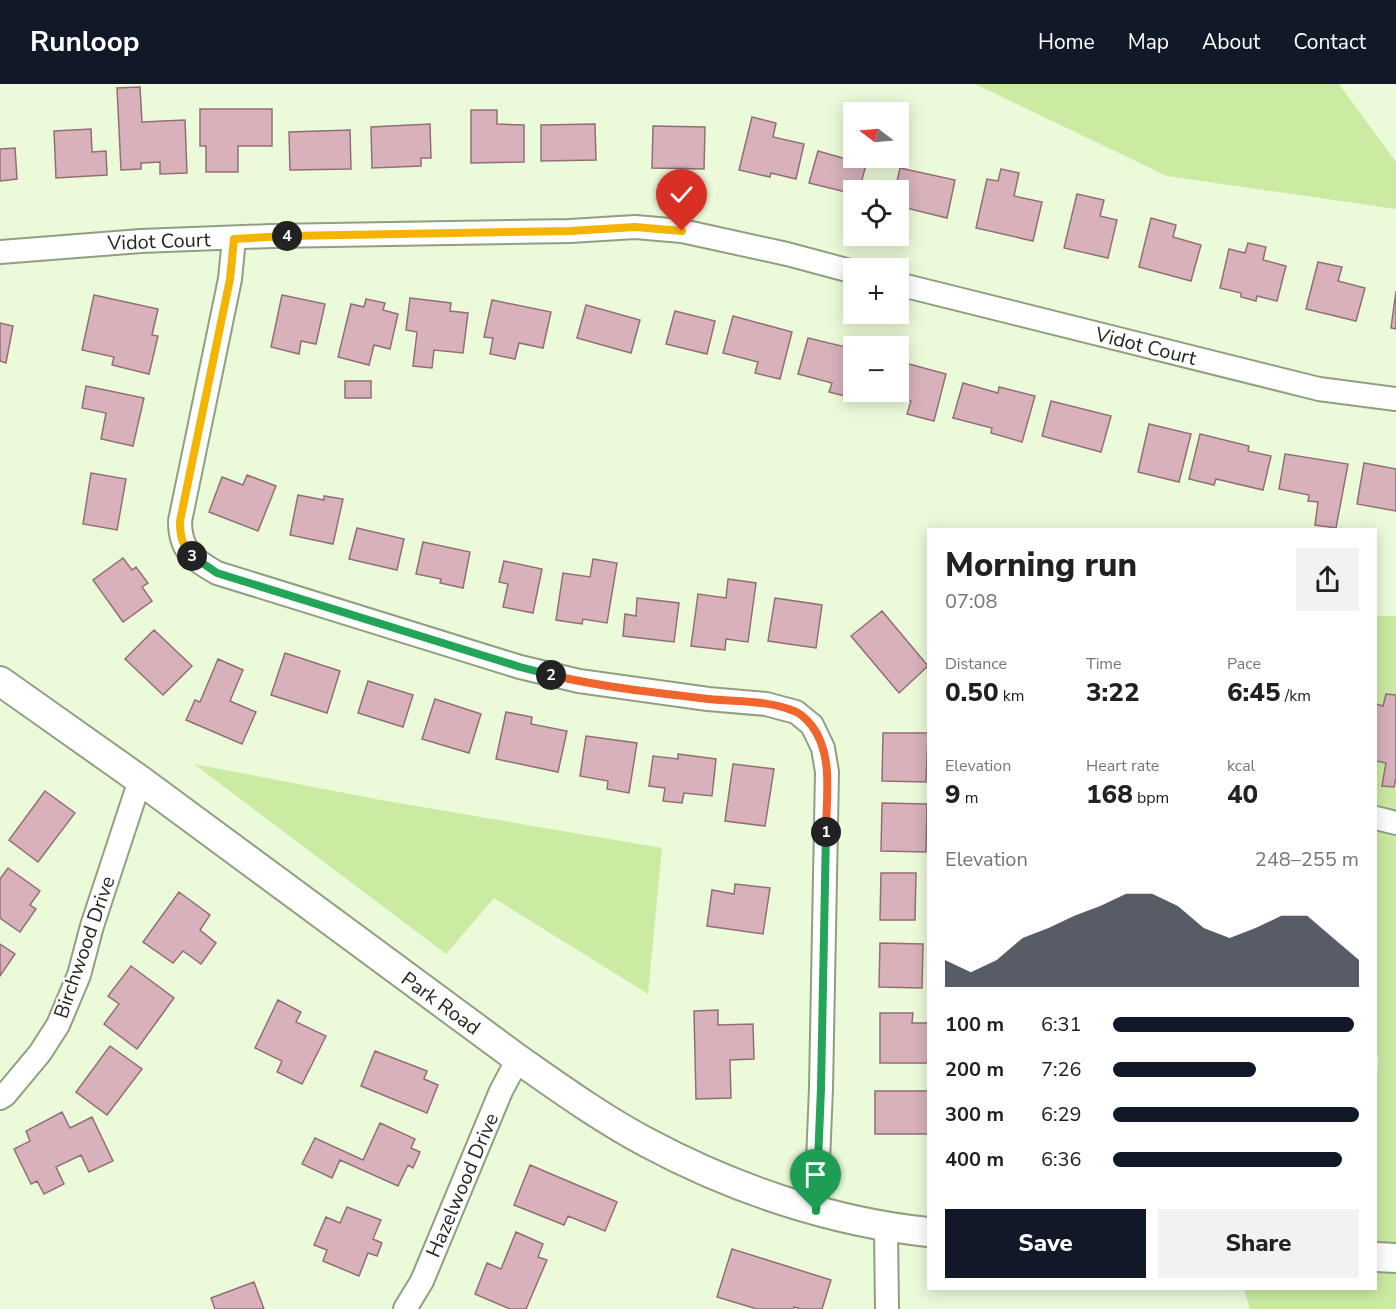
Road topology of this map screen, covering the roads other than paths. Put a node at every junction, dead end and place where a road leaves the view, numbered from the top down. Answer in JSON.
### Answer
{"nodes":[{"id":1,"x":234,"y":239,"type":"junction"},
{"id":2,"x":0,"y":252,"type":"edge"},
{"id":3,"x":843,"y":269,"type":"edge"},
{"id":4,"x":909,"y":287,"type":"edge"},
{"id":5,"x":1396,"y":399,"type":"edge"},
{"id":6,"x":0,"y":681,"type":"edge"},
{"id":7,"x":140,"y":780,"type":"junction"},
{"id":8,"x":1377,"y":818,"type":"edge"},
{"id":9,"x":1396,"y":823,"type":"edge"},
{"id":10,"x":518,"y":1059,"type":"junction"},
{"id":11,"x":0,"y":1098,"type":"edge"},
{"id":12,"x":816,"y":1211,"type":"junction"},
{"id":13,"x":886,"y":1228,"type":"junction"},
{"id":14,"x":927,"y":1232,"type":"edge"},
{"id":15,"x":1377,"y":1257,"type":"edge"},
{"id":16,"x":1396,"y":1258,"type":"edge"},
{"id":17,"x":405,"y":1309,"type":"edge"},
{"id":18,"x":887,"y":1309,"type":"edge"}],
"edges":[{"from":1,"to":2,"type":"street","name":"Vidot Court"},
{"from":1,"to":3,"type":"street","name":"Vidot Court"},
{"from":1,"to":12,"type":"street"},
{"from":4,"to":5,"type":"street","name":"Vidot Court"},
{"from":6,"to":7,"type":"street","name":"Park Road"},
{"from":7,"to":10,"type":"street","name":"Park Road"},
{"from":7,"to":11,"type":"street","name":"Birchwood Drive"},
{"from":8,"to":9,"type":"street"},
{"from":10,"to":12,"type":"street","name":"Park Road"},
{"from":10,"to":17,"type":"street","name":"Hazelwood Drive"},
{"from":12,"to":13,"type":"street","name":"Park Road"},
{"from":13,"to":14,"type":"street","name":"Park Road"},
{"from":13,"to":18,"type":"street"},
{"from":15,"to":16,"type":"street"}]}
